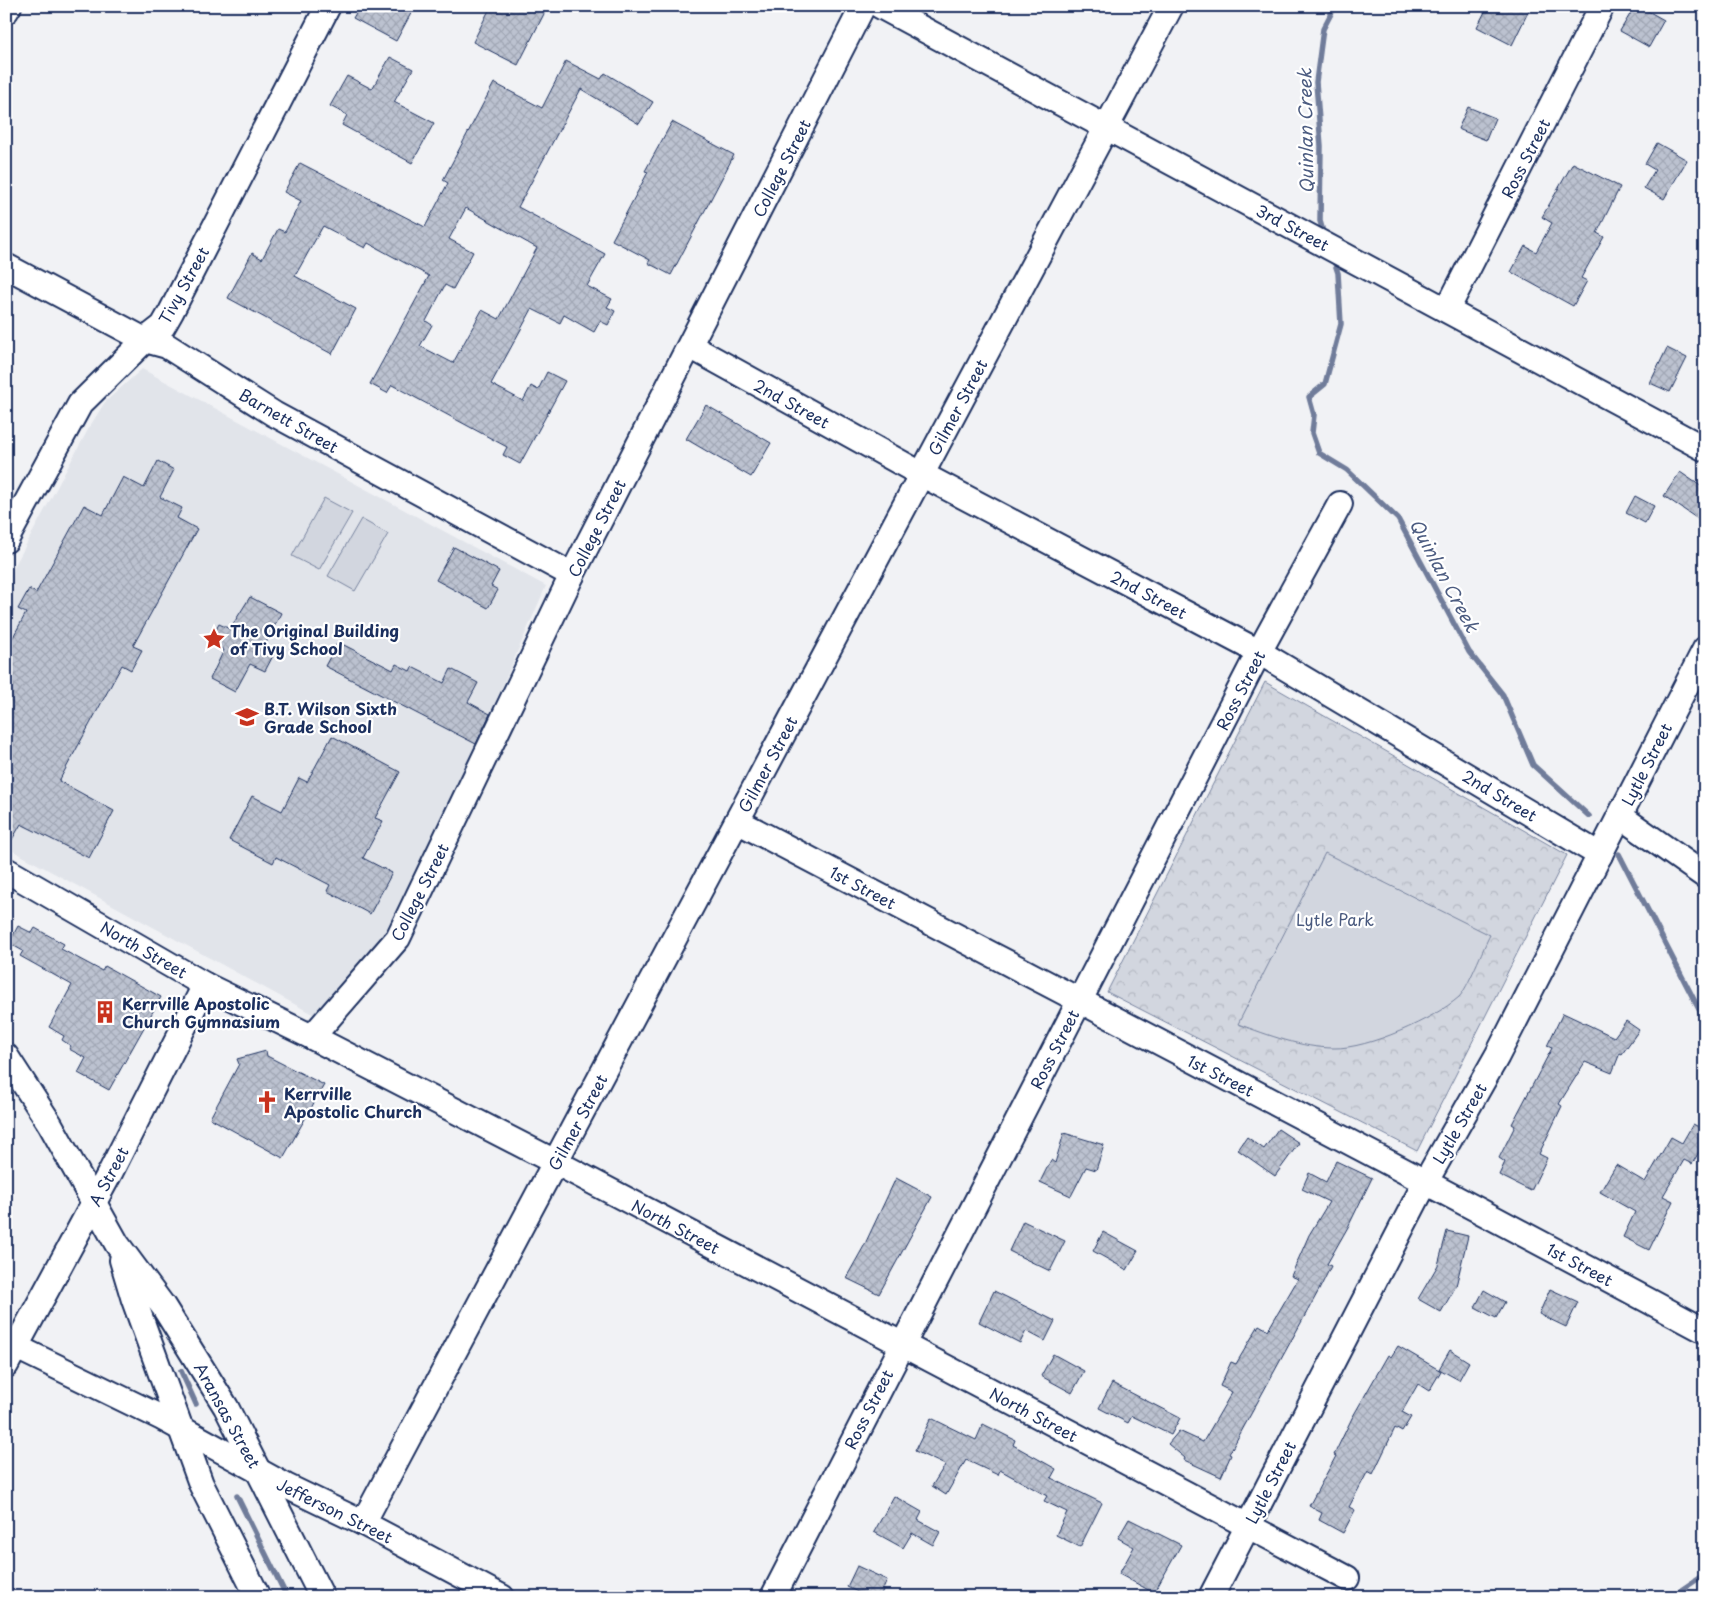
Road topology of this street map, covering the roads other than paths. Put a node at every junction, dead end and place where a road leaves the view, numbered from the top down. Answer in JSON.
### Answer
{"nodes":[{"id":1,"x":8,"y":6,"type":"edge"},
{"id":2,"x":328,"y":6,"type":"edge"},
{"id":3,"x":863,"y":6,"type":"edge"},
{"id":4,"x":880,"y":6,"type":"edge"},
{"id":5,"x":1171,"y":6,"type":"edge"},
{"id":6,"x":1602,"y":6,"type":"edge"},
{"id":7,"x":6,"y":10,"type":"edge"},
{"id":8,"x":1106,"y":127,"type":"junction"},
{"id":9,"x":6,"y":266,"type":"edge"},
{"id":10,"x":1447,"y":310,"type":"junction"},
{"id":11,"x":145,"y":340,"type":"junction"},
{"id":12,"x":690,"y":346,"type":"junction"},
{"id":13,"x":1705,"y":450,"type":"edge"},
{"id":14,"x":921,"y":474,"type":"junction"},
{"id":15,"x":1340,"y":504,"type":"dead end"},
{"id":16,"x":6,"y":540,"type":"edge"},
{"id":17,"x":572,"y":575,"type":"junction"},
{"id":18,"x":1705,"y":649,"type":"edge"},
{"id":19,"x":1260,"y":652,"type":"junction"},
{"id":20,"x":1620,"y":816,"type":"junction"},
{"id":21,"x":737,"y":820,"type":"junction"},
{"id":22,"x":1600,"y":855,"type":"junction"},
{"id":23,"x":6,"y":870,"type":"edge"},
{"id":24,"x":1705,"y":876,"type":"edge"},
{"id":25,"x":205,"y":985,"type":"junction"},
{"id":26,"x":1079,"y":1002,"type":"junction"},
{"id":27,"x":312,"y":1037,"type":"junction"},
{"id":28,"x":6,"y":1056,"type":"edge"},
{"id":29,"x":556,"y":1162,"type":"junction"},
{"id":30,"x":1426,"y":1180,"type":"junction"},
{"id":31,"x":94,"y":1201,"type":"junction"},
{"id":32,"x":117,"y":1244,"type":"junction"},
{"id":33,"x":1705,"y":1331,"type":"edge"},
{"id":34,"x":901,"y":1344,"type":"junction"},
{"id":35,"x":9,"y":1352,"type":"edge"},
{"id":36,"x":181,"y":1428,"type":"junction"},
{"id":37,"x":258,"y":1471,"type":"junction"},
{"id":38,"x":363,"y":1523,"type":"junction"},
{"id":39,"x":1247,"y":1526,"type":"junction"},
{"id":40,"x":1347,"y":1578,"type":"dead end"},
{"id":41,"x":258,"y":1597,"type":"edge"},
{"id":42,"x":322,"y":1597,"type":"edge"},
{"id":43,"x":502,"y":1597,"type":"edge"},
{"id":44,"x":773,"y":1597,"type":"edge"},
{"id":45,"x":1211,"y":1597,"type":"edge"}],
"edges":[{"from":1,"to":7,"type":"street"},
{"from":2,"to":11,"type":"street","name":"Tivy Street"},
{"from":3,"to":12,"type":"street","name":"College Street"},
{"from":4,"to":8,"type":"street","name":"3rd Street"},
{"from":5,"to":8,"type":"street","name":"Gilmer Street"},
{"from":6,"to":10,"type":"street","name":"Ross Street"},
{"from":8,"to":10,"type":"street","name":"3rd Street"},
{"from":8,"to":14,"type":"street","name":"Gilmer Street"},
{"from":9,"to":11,"type":"street","name":"Barnett Street"},
{"from":10,"to":13,"type":"street","name":"3rd Street"},
{"from":11,"to":16,"type":"street","name":"Tivy Street"},
{"from":11,"to":17,"type":"street","name":"Barnett Street"},
{"from":12,"to":14,"type":"street","name":"2nd Street"},
{"from":12,"to":17,"type":"street","name":"College Street"},
{"from":14,"to":19,"type":"street","name":"2nd Street"},
{"from":14,"to":21,"type":"street","name":"Gilmer Street"},
{"from":15,"to":19,"type":"street","name":"Ross Street"},
{"from":17,"to":27,"type":"street","name":"College Street"},
{"from":18,"to":20,"type":"street","name":"Lytle Street"},
{"from":19,"to":22,"type":"street","name":"2nd Street"},
{"from":19,"to":26,"type":"street","name":"Ross Street"},
{"from":20,"to":22,"type":"street","name":"Lytle Street"},
{"from":20,"to":24,"type":"street"},
{"from":21,"to":26,"type":"street","name":"1st Street"},
{"from":21,"to":29,"type":"street","name":"Gilmer Street"},
{"from":22,"to":30,"type":"street","name":"Lytle Street"},
{"from":23,"to":25,"type":"street","name":"North Street"},
{"from":25,"to":27,"type":"street","name":"North Street"},
{"from":25,"to":31,"type":"street","name":"A Street"},
{"from":26,"to":30,"type":"street","name":"1st Street"},
{"from":26,"to":34,"type":"street","name":"Ross Street"},
{"from":27,"to":29,"type":"street","name":"North Street"},
{"from":28,"to":31,"type":"street","name":"Aransas Street"},
{"from":29,"to":34,"type":"street","name":"North Street"},
{"from":29,"to":38,"type":"street","name":"Gilmer Street"},
{"from":30,"to":33,"type":"street","name":"1st Street"},
{"from":30,"to":39,"type":"street","name":"Lytle Street"},
{"from":31,"to":32,"type":"street","name":"Aransas Street"},
{"from":31,"to":35,"type":"street","name":"A Street"},
{"from":32,"to":36,"type":"street","name":"Aransas Street"},
{"from":32,"to":37,"type":"street","name":"Aransas Street"},
{"from":34,"to":39,"type":"street","name":"North Street"},
{"from":34,"to":44,"type":"street","name":"Ross Street"},
{"from":35,"to":36,"type":"street","name":"Jefferson Street"},
{"from":36,"to":37,"type":"street","name":"Jefferson Street"},
{"from":36,"to":41,"type":"street","name":"Aransas Street"},
{"from":37,"to":38,"type":"street","name":"Jefferson Street"},
{"from":37,"to":42,"type":"street","name":"Aransas Street"},
{"from":38,"to":43,"type":"street","name":"Jefferson Street"},
{"from":39,"to":40,"type":"street","name":"North Street"},
{"from":39,"to":45,"type":"street","name":"Lytle Street"}]}
